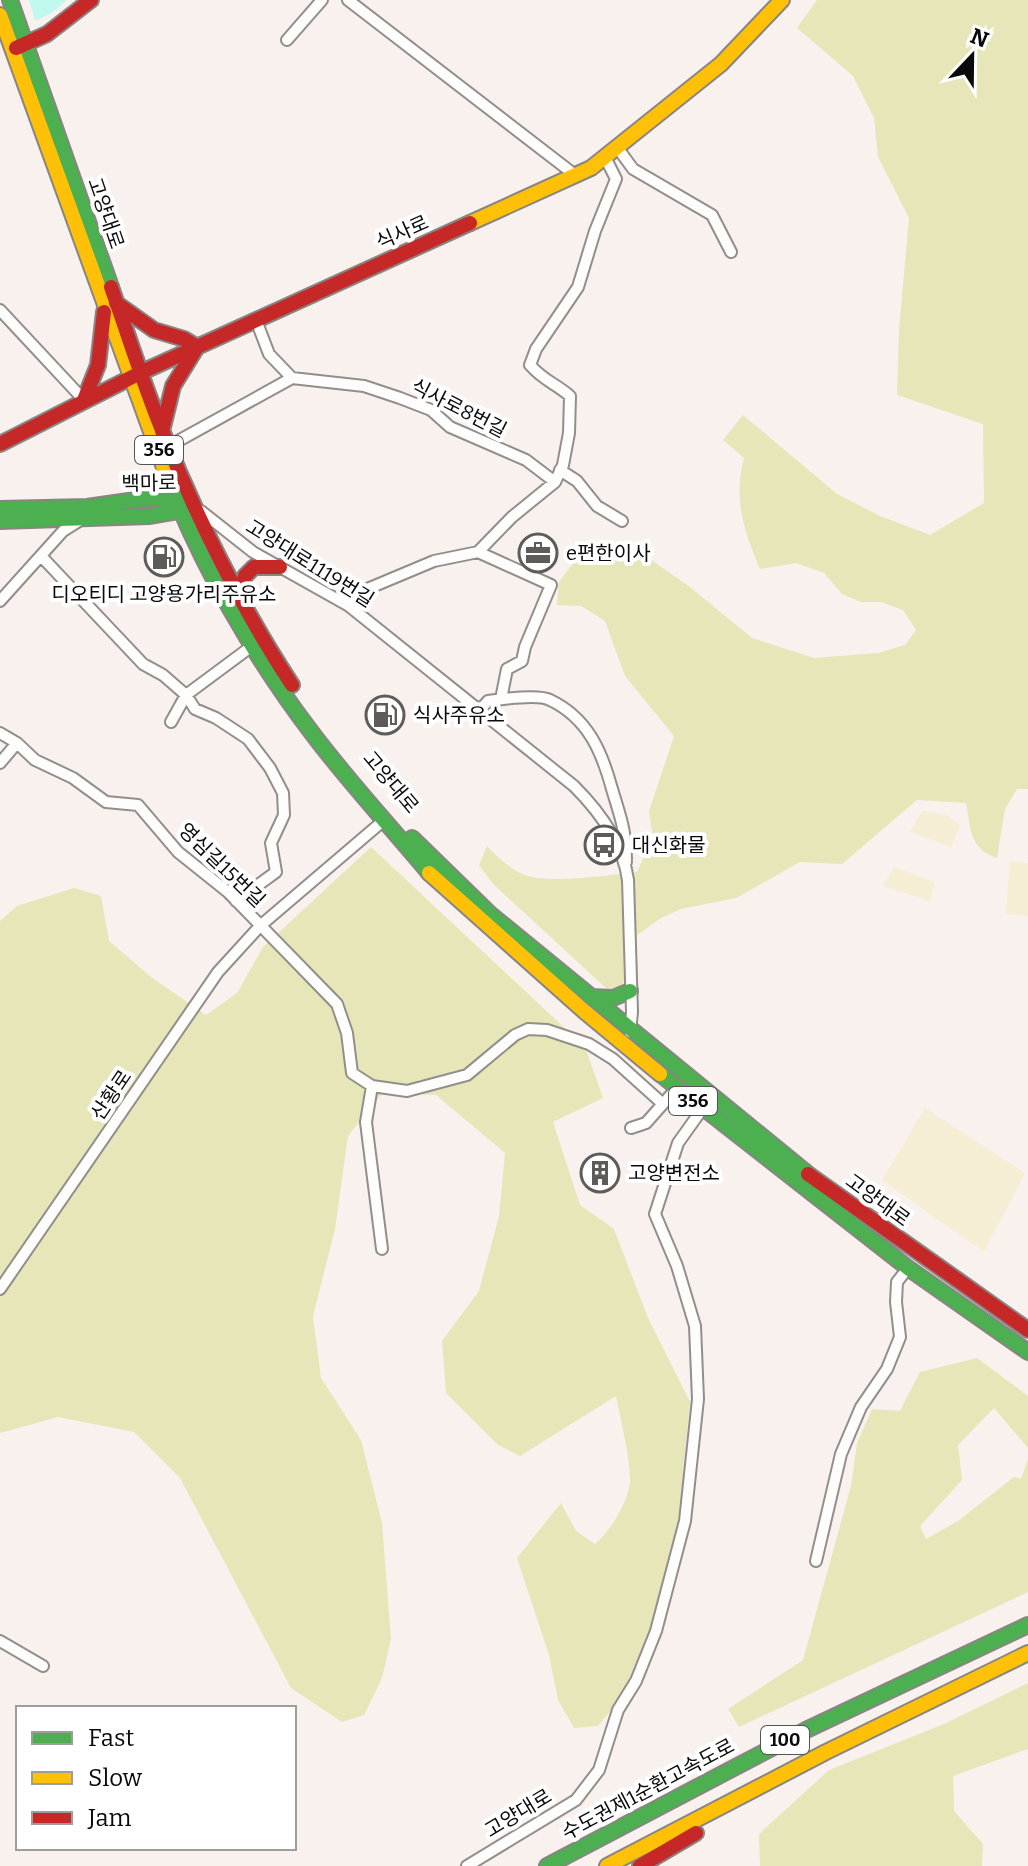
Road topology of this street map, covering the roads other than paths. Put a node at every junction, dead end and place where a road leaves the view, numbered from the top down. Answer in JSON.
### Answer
{"nodes":[{"id":1,"x":10,"y":0,"type":"edge"},
{"id":2,"x":91,"y":0,"type":"edge"},
{"id":3,"x":322,"y":0,"type":"edge"},
{"id":4,"x":348,"y":0,"type":"edge"},
{"id":5,"x":782,"y":0,"type":"edge"},
{"id":6,"x":0,"y":15,"type":"edge"},
{"id":7,"x":287,"y":40,"type":"dead end"},
{"id":8,"x":14,"y":44,"type":"edge"},
{"id":9,"x":617,"y":147,"type":"junction"},
{"id":10,"x":605,"y":157,"type":"junction"},
{"id":11,"x":575,"y":175,"type":"junction"},
{"id":12,"x":731,"y":252,"type":"dead end"},
{"id":13,"x":111,"y":305,"type":"junction"},
{"id":14,"x":0,"y":310,"type":"edge"},
{"id":15,"x":256,"y":320,"type":"junction"},
{"id":16,"x":197,"y":347,"type":"junction"},
{"id":17,"x":136,"y":375,"type":"junction"},
{"id":18,"x":292,"y":378,"type":"junction"},
{"id":19,"x":84,"y":400,"type":"junction"},
{"id":20,"x":162,"y":431,"type":"junction"},
{"id":21,"x":0,"y":444,"type":"edge"},
{"id":22,"x":169,"y":446,"type":"junction"},
{"id":23,"x":560,"y":470,"type":"junction"},
{"id":24,"x":555,"y":482,"type":"junction"},
{"id":25,"x":179,"y":506,"type":"junction"},
{"id":26,"x":196,"y":507,"type":"junction"},
{"id":27,"x":0,"y":509,"type":"edge"},
{"id":28,"x":84,"y":518,"type":"junction"},
{"id":29,"x":0,"y":521,"type":"edge"},
{"id":30,"x":622,"y":521,"type":"dead end"},
{"id":31,"x":478,"y":552,"type":"junction"},
{"id":32,"x":41,"y":556,"type":"junction"},
{"id":33,"x":280,"y":567,"type":"junction"},
{"id":34,"x":240,"y":594,"type":"junction"},
{"id":35,"x":0,"y":601,"type":"edge"},
{"id":36,"x":349,"y":606,"type":"junction"},
{"id":37,"x":252,"y":646,"type":"junction"},
{"id":38,"x":186,"y":695,"type":"junction"},
{"id":39,"x":501,"y":699,"type":"junction"},
{"id":40,"x":479,"y":711,"type":"junction"},
{"id":41,"x":171,"y":722,"type":"dead end"},
{"id":42,"x":0,"y":733,"type":"edge"},
{"id":43,"x":17,"y":743,"type":"junction"},
{"id":44,"x":0,"y":763,"type":"edge"},
{"id":45,"x":383,"y":821,"type":"junction"},
{"id":46,"x":626,"y":864,"type":"junction"},
{"id":47,"x":236,"y":901,"type":"junction"},
{"id":48,"x":260,"y":926,"type":"junction"},
{"id":49,"x":630,"y":991,"type":"junction"},
{"id":50,"x":590,"y":997,"type":"junction"},
{"id":51,"x":631,"y":1028,"type":"junction"},
{"id":52,"x":626,"y":1046,"type":"junction"},
{"id":53,"x":372,"y":1086,"type":"junction"},
{"id":54,"x":677,"y":1088,"type":"junction"},
{"id":55,"x":663,"y":1104,"type":"junction"},
{"id":56,"x":703,"y":1108,"type":"junction"},
{"id":57,"x":631,"y":1128,"type":"dead end"},
{"id":58,"x":382,"y":1249,"type":"dead end"},
{"id":59,"x":908,"y":1268,"type":"junction"},
{"id":60,"x":0,"y":1289,"type":"edge"},
{"id":61,"x":1028,"y":1330,"type":"edge"},
{"id":62,"x":1028,"y":1352,"type":"edge"},
{"id":63,"x":816,"y":1561,"type":"dead end"},
{"id":64,"x":1028,"y":1625,"type":"edge"},
{"id":65,"x":0,"y":1641,"type":"edge"},
{"id":66,"x":1028,"y":1653,"type":"edge"},
{"id":67,"x":43,"y":1666,"type":"dead end"},
{"id":68,"x":826,"y":1752,"type":"junction"},
{"id":69,"x":475,"y":1864,"type":"edge"},
{"id":70,"x":547,"y":1866,"type":"edge"},
{"id":71,"x":607,"y":1866,"type":"edge"},
{"id":72,"x":640,"y":1866,"type":"edge"}],
"edges":[{"from":1,"to":8,"type":"main road","number":"356"},
{"from":2,"to":8,"type":"main road"},
{"from":3,"to":7,"type":"street"},
{"from":4,"to":11,"type":"street"},
{"from":5,"to":9,"type":"main road","name":"식사로"},
{"from":6,"to":8,"type":"main road","number":"356"},
{"from":8,"to":13,"type":"main road","name":"고양대로","number":"356"},
{"from":9,"to":10,"type":"main road","name":"식사로"},
{"from":9,"to":12,"type":"street"},
{"from":10,"to":11,"type":"main road","name":"식사로"},
{"from":10,"to":23,"type":"street"},
{"from":11,"to":15,"type":"main road","name":"식사로"},
{"from":13,"to":16,"type":"main road"},
{"from":13,"to":17,"type":"main road","name":"고양대로","number":"356"},
{"from":13,"to":19,"type":"main road"},
{"from":14,"to":19,"type":"street"},
{"from":15,"to":16,"type":"main road","name":"식사로"},
{"from":15,"to":18,"type":"street"},
{"from":16,"to":17,"type":"main road","name":"식사로"},
{"from":16,"to":20,"type":"main road"},
{"from":17,"to":19,"type":"main road","name":"식사로"},
{"from":17,"to":20,"type":"main road","name":"고양대로","number":"356"},
{"from":17,"to":25,"type":"main road","name":"고양대로","number":"356"},
{"from":18,"to":22,"type":"street"},
{"from":18,"to":24,"type":"street","name":"식사로8번길"},
{"from":19,"to":21,"type":"main road","name":"식사로"},
{"from":20,"to":22,"type":"main road","name":"고양대로","number":"356"},
{"from":22,"to":26,"type":"main road","name":"고양대로","number":"356"},
{"from":23,"to":24,"type":"street"},
{"from":23,"to":30,"type":"street"},
{"from":24,"to":31,"type":"street"},
{"from":25,"to":26,"type":"main road","name":"백마로"},
{"from":25,"to":27,"type":"main road","name":"백마로"},
{"from":25,"to":28,"type":"main road","name":"백마로"},
{"from":25,"to":37,"type":"main road","name":"고양대로","number":"356"},
{"from":26,"to":33,"type":"street","name":"고양대로1119번길"},
{"from":26,"to":34,"type":"main road","name":"고양대로","number":"356"},
{"from":28,"to":29,"type":"main road","name":"백마로"},
{"from":28,"to":32,"type":"street"},
{"from":31,"to":36,"type":"street"},
{"from":31,"to":39,"type":"street"},
{"from":32,"to":35,"type":"street"},
{"from":32,"to":38,"type":"street"},
{"from":33,"to":34,"type":"main road"},
{"from":33,"to":36,"type":"street","name":"고양대로1119번길"},
{"from":34,"to":50,"type":"main road","name":"고양대로","number":"356"},
{"from":36,"to":40,"type":"street","name":"고양대로1119번길"},
{"from":37,"to":38,"type":"street"},
{"from":37,"to":45,"type":"main road","name":"고양대로","number":"356"},
{"from":38,"to":41,"type":"street"},
{"from":38,"to":47,"type":"street"},
{"from":39,"to":40,"type":"street","name":"고양대로1119번길"},
{"from":39,"to":46,"type":"street","name":"고양대로1119번길"},
{"from":40,"to":46,"type":"street","name":"고양대로1119번길"},
{"from":42,"to":43,"type":"street","name":"영심길15번길"},
{"from":43,"to":44,"type":"street"},
{"from":43,"to":47,"type":"street","name":"영심길15번길"},
{"from":45,"to":48,"type":"street","name":"산황로"},
{"from":45,"to":52,"type":"main road","name":"고양대로","number":"356"},
{"from":46,"to":49,"type":"street","name":"고양대로1119번길"},
{"from":47,"to":48,"type":"street","name":"영심길15번길"},
{"from":48,"to":53,"type":"street"},
{"from":48,"to":60,"type":"street","name":"산황로"},
{"from":49,"to":50,"type":"main road"},
{"from":49,"to":51,"type":"street","name":"고양대로1119번길"},
{"from":50,"to":51,"type":"main road","name":"고양대로","number":"356"},
{"from":51,"to":52,"type":"street","name":"고양대로1119번길"},
{"from":51,"to":61,"type":"main road","name":"고양대로","number":"356"},
{"from":52,"to":54,"type":"main road","name":"고양대로","number":"356"},
{"from":53,"to":55,"type":"street"},
{"from":53,"to":58,"type":"street"},
{"from":54,"to":55,"type":"street"},
{"from":54,"to":56,"type":"main road","name":"고양대로","number":"356"},
{"from":55,"to":57,"type":"street"},
{"from":56,"to":59,"type":"main road","name":"고양대로","number":"356"},
{"from":56,"to":69,"type":"street","name":"고양대로"},
{"from":59,"to":62,"type":"main road","name":"고양대로","number":"356"},
{"from":59,"to":63,"type":"street"},
{"from":64,"to":70,"type":"main road","name":"수도권제1순환고속도로","number":"100"},
{"from":65,"to":67,"type":"street"},
{"from":66,"to":68,"type":"main road","number":"100"},
{"from":68,"to":71,"type":"main road","number":"100"},
{"from":68,"to":72,"type":"main road"}]}
